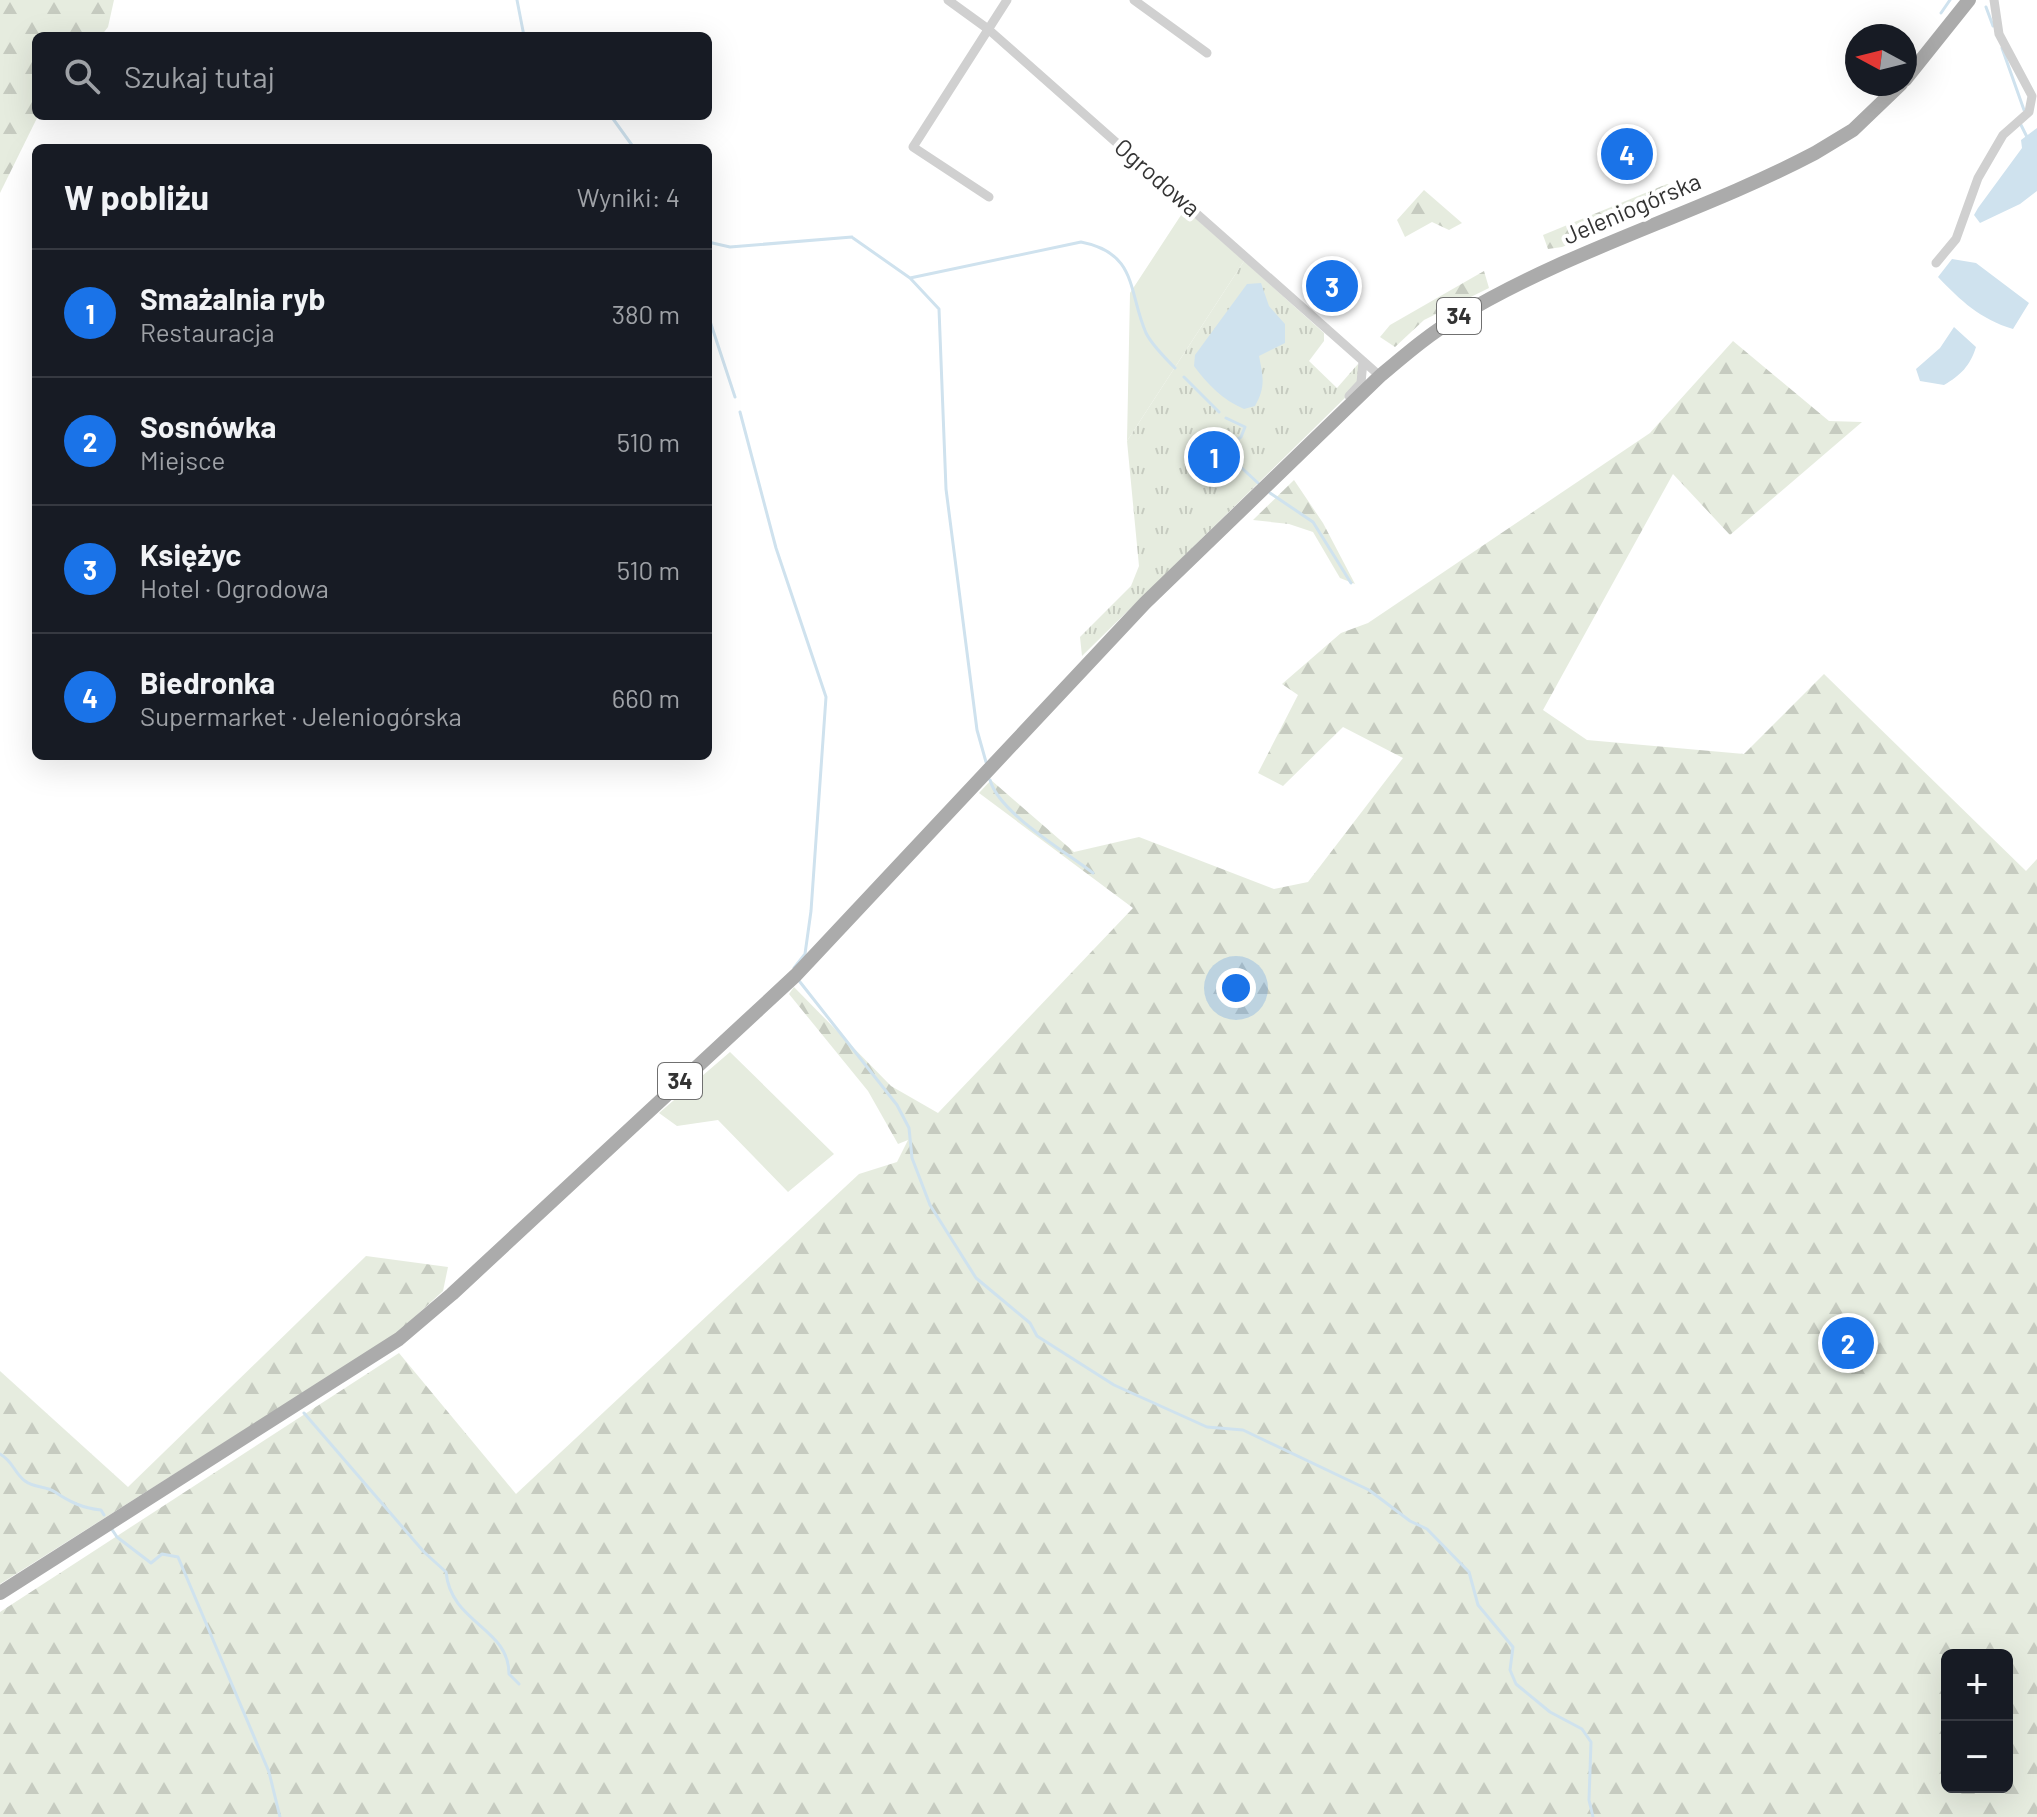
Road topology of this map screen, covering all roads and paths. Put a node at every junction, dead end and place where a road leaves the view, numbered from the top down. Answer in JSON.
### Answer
{"nodes":[{"id":1,"x":948,"y":0,"type":"edge"},
{"id":2,"x":1007,"y":0,"type":"edge"},
{"id":3,"x":1134,"y":0,"type":"edge"},
{"id":4,"x":1969,"y":0,"type":"edge"},
{"id":5,"x":1994,"y":0,"type":"edge"},
{"id":6,"x":988,"y":29,"type":"junction"},
{"id":7,"x":1207,"y":53,"type":"dead end"},
{"id":8,"x":1917,"y":65,"type":"edge"},
{"id":9,"x":1888,"y":96,"type":"edge"},
{"id":10,"x":989,"y":197,"type":"dead end"},
{"id":11,"x":1936,"y":263,"type":"dead end"},
{"id":12,"x":1363,"y":361,"type":"junction"},
{"id":13,"x":1380,"y":376,"type":"junction"},
{"id":14,"x":1322,"y":432,"type":"junction"},
{"id":15,"x":0,"y":1593,"type":"edge"}],
"edges":[{"from":1,"to":6,"type":"street","name":"Ogrodowa"},
{"from":2,"to":6,"type":"street"},
{"from":3,"to":7,"type":"street"},
{"from":4,"to":8,"type":"main road","name":"Jeleniogórska","number":"34"},
{"from":5,"to":11,"type":"street"},
{"from":6,"to":10,"type":"street"},
{"from":6,"to":12,"type":"street","name":"Ogrodowa"},
{"from":9,"to":13,"type":"main road","name":"Jeleniogórska","number":"34"},
{"from":12,"to":13,"type":"street","name":"Ogrodowa"},
{"from":12,"to":14,"type":"street"},
{"from":13,"to":14,"type":"main road","number":"34"},
{"from":14,"to":15,"type":"main road","number":"34"}]}
